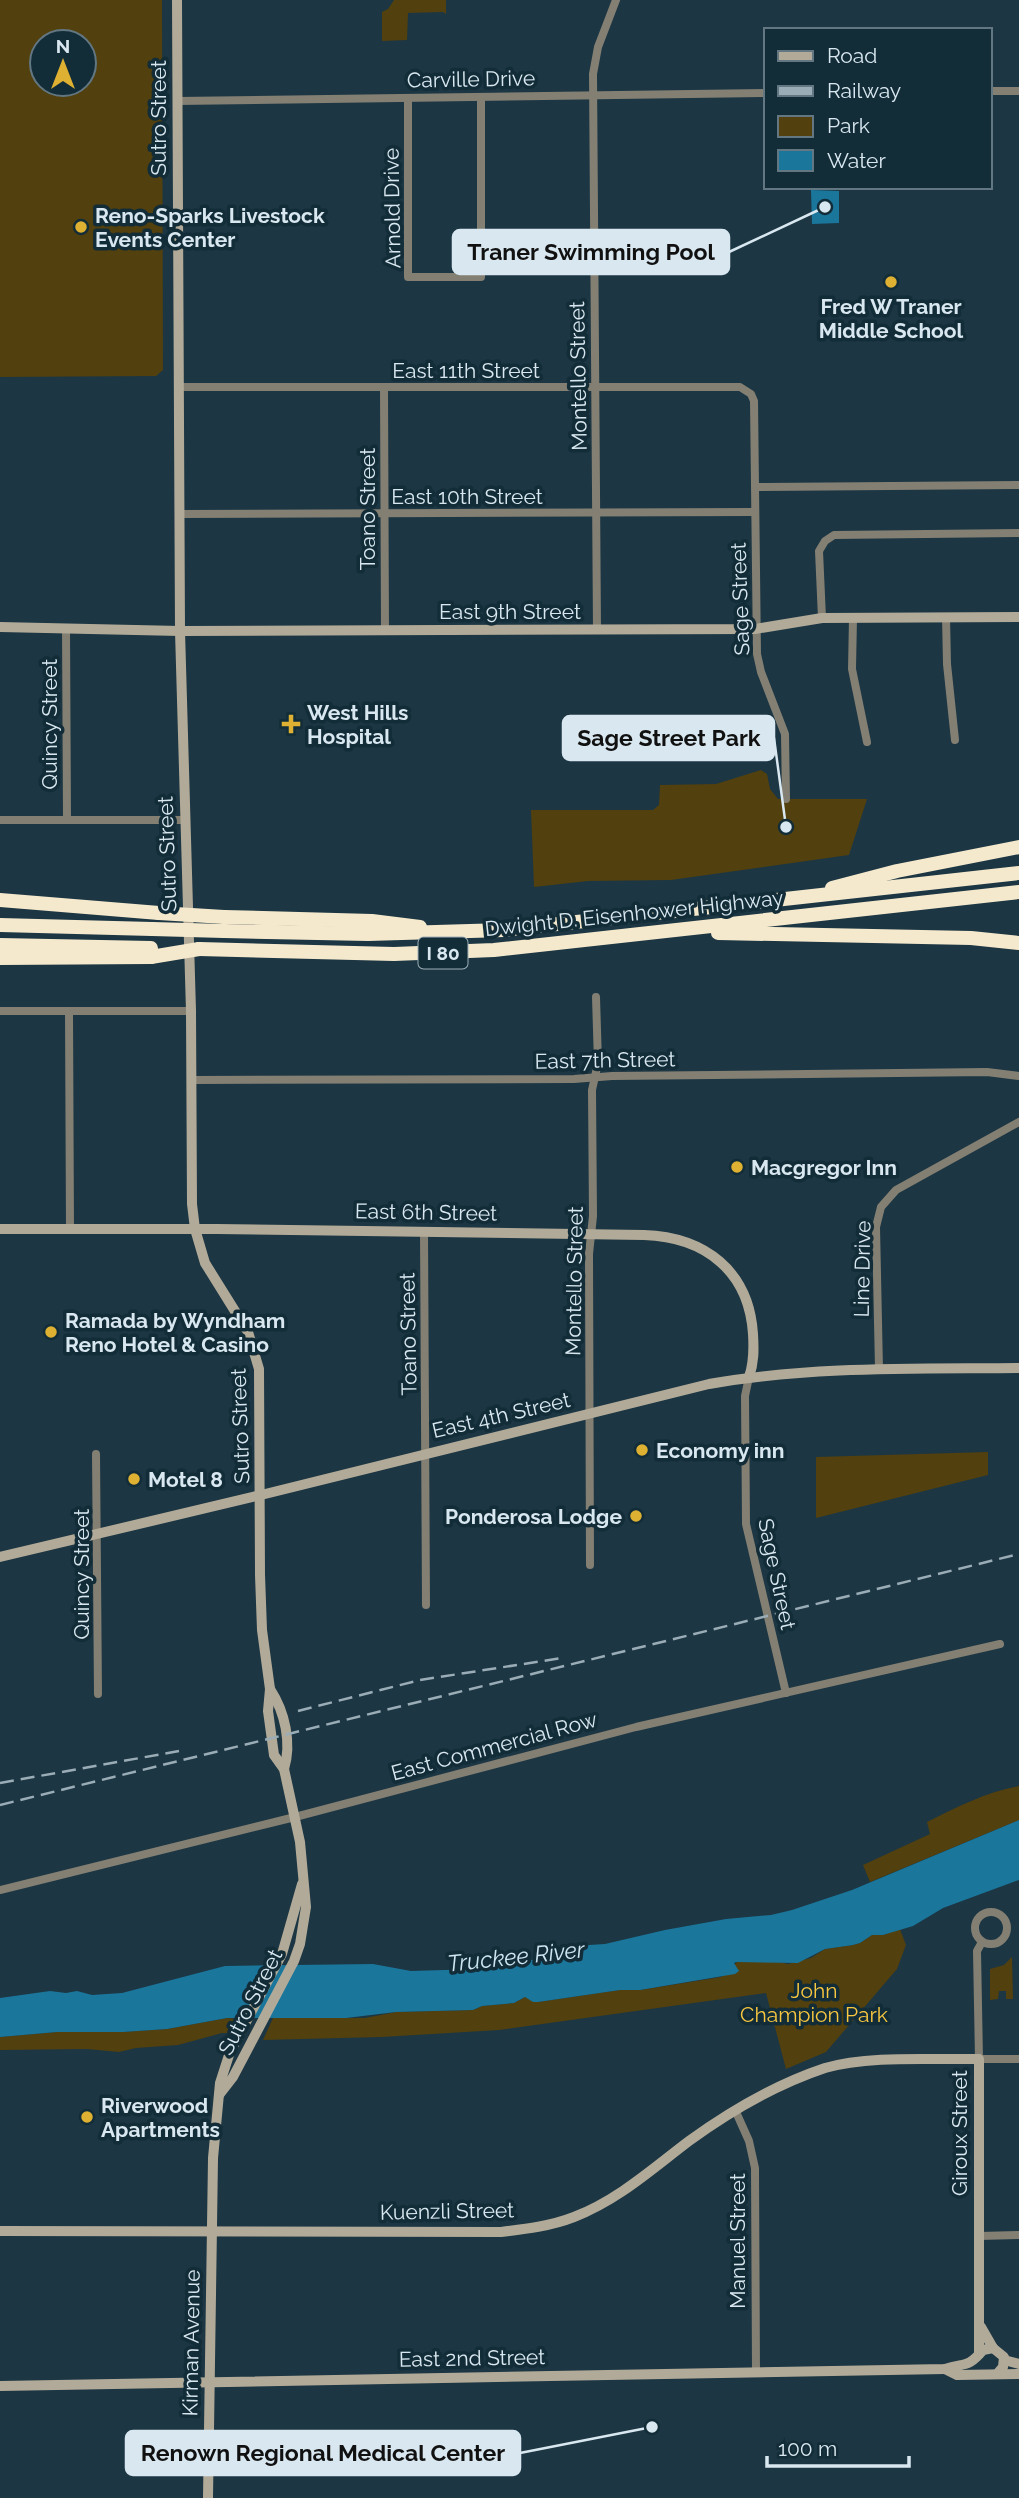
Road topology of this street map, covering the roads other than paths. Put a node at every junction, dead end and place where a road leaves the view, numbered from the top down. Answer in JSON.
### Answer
{"nodes":[{"id":1,"x":177,"y":0,"type":"edge"},
{"id":2,"x":616,"y":0,"type":"edge"},
{"id":3,"x":991,"y":91,"type":"edge"},
{"id":4,"x":1019,"y":91,"type":"edge"},
{"id":5,"x":764,"y":93,"type":"edge"},
{"id":6,"x":592,"y":95,"type":"junction"},
{"id":7,"x":481,"y":97,"type":"junction"},
{"id":8,"x":408,"y":98,"type":"junction"},
{"id":9,"x":177,"y":101,"type":"junction"},
{"id":10,"x":178,"y":387,"type":"junction"},
{"id":11,"x":597,"y":387,"type":"junction"},
{"id":12,"x":384,"y":388,"type":"junction"},
{"id":13,"x":751,"y":394,"type":"joint"},
{"id":14,"x":1019,"y":485,"type":"edge"},
{"id":15,"x":755,"y":487,"type":"junction"},
{"id":16,"x":755,"y":512,"type":"junction"},
{"id":17,"x":384,"y":513,"type":"junction"},
{"id":18,"x":597,"y":513,"type":"junction"},
{"id":19,"x":180,"y":514,"type":"junction"},
{"id":20,"x":1019,"y":533,"type":"edge"},
{"id":21,"x":946,"y":617,"type":"junction"},
{"id":22,"x":1019,"y":617,"type":"edge"},
{"id":23,"x":822,"y":618,"type":"junction"},
{"id":24,"x":853,"y":618,"type":"junction"},
{"id":25,"x":0,"y":627,"type":"edge"},
{"id":26,"x":66,"y":628,"type":"junction"},
{"id":27,"x":755,"y":629,"type":"junction"},
{"id":28,"x":597,"y":630,"type":"junction"},
{"id":29,"x":180,"y":631,"type":"junction"},
{"id":30,"x":385,"y":631,"type":"junction"},
{"id":31,"x":955,"y":740,"type":"dead end"},
{"id":32,"x":867,"y":742,"type":"dead end"},
{"id":33,"x":786,"y":799,"type":"dead end"},
{"id":34,"x":0,"y":820,"type":"edge"},
{"id":35,"x":67,"y":820,"type":"junction"},
{"id":36,"x":185,"y":820,"type":"junction"},
{"id":37,"x":1019,"y":847,"type":"edge"},
{"id":38,"x":1019,"y":873,"type":"edge"},
{"id":39,"x":1019,"y":892,"type":"edge"},
{"id":40,"x":804,"y":897,"type":"junction"},
{"id":41,"x":0,"y":900,"type":"edge"},
{"id":42,"x":224,"y":924,"type":"junction"},
{"id":43,"x":0,"y":925,"type":"edge"},
{"id":44,"x":661,"y":933,"type":"junction"},
{"id":45,"x":1019,"y":943,"type":"edge"},
{"id":46,"x":0,"y":944,"type":"edge"},
{"id":47,"x":151,"y":952,"type":"junction"},
{"id":48,"x":0,"y":958,"type":"edge"},
{"id":49,"x":596,"y":997,"type":"dead end"},
{"id":50,"x":0,"y":1011,"type":"edge"},
{"id":51,"x":69,"y":1011,"type":"junction"},
{"id":52,"x":191,"y":1011,"type":"junction"},
{"id":53,"x":1019,"y":1076,"type":"edge"},
{"id":54,"x":595,"y":1077,"type":"junction"},
{"id":55,"x":192,"y":1080,"type":"junction"},
{"id":56,"x":1019,"y":1122,"type":"edge"},
{"id":57,"x":0,"y":1229,"type":"edge"},
{"id":58,"x":70,"y":1229,"type":"junction"},
{"id":59,"x":195,"y":1229,"type":"junction"},
{"id":60,"x":424,"y":1231,"type":"junction"},
{"id":61,"x":591,"y":1234,"type":"junction"},
{"id":62,"x":1019,"y":1367,"type":"edge"},
{"id":63,"x":879,"y":1369,"type":"junction"},
{"id":64,"x":749,"y":1377,"type":"junction"},
{"id":65,"x":591,"y":1413,"type":"junction"},
{"id":66,"x":427,"y":1452,"type":"junction"},
{"id":67,"x":96,"y":1454,"type":"dead end"},
{"id":68,"x":261,"y":1495,"type":"junction"},
{"id":69,"x":98,"y":1533,"type":"junction"},
{"id":70,"x":0,"y":1557,"type":"edge"},
{"id":71,"x":590,"y":1565,"type":"dead end"},
{"id":72,"x":426,"y":1605,"type":"dead end"},
{"id":73,"x":1000,"y":1644,"type":"dead end"},
{"id":74,"x":786,"y":1693,"type":"junction"},
{"id":75,"x":98,"y":1694,"type":"dead end"},
{"id":76,"x":295,"y":1817,"type":"junction"},
{"id":77,"x":0,"y":1890,"type":"edge"},
{"id":78,"x":982,"y":1942,"type":"junction"},
{"id":79,"x":979,"y":2059,"type":"junction"},
{"id":80,"x":1019,"y":2059,"type":"edge"},
{"id":81,"x":736,"y":2112,"type":"junction"},
{"id":82,"x":0,"y":2231,"type":"edge"},
{"id":83,"x":211,"y":2231,"type":"junction"},
{"id":84,"x":1019,"y":2235,"type":"edge"},
{"id":85,"x":979,"y":2236,"type":"junction"},
{"id":86,"x":980,"y":2325,"type":"junction"},
{"id":87,"x":993,"y":2348,"type":"junction"},
{"id":88,"x":978,"y":2356,"type":"junction"},
{"id":89,"x":1004,"y":2360,"type":"junction"},
{"id":90,"x":1019,"y":2364,"type":"edge"},
{"id":91,"x":945,"y":2370,"type":"junction"},
{"id":92,"x":756,"y":2373,"type":"junction"},
{"id":93,"x":992,"y":2374,"type":"junction"},
{"id":94,"x":1019,"y":2374,"type":"edge"},
{"id":95,"x":209,"y":2384,"type":"junction"},
{"id":96,"x":0,"y":2386,"type":"edge"},
{"id":97,"x":208,"y":2498,"type":"edge"}],
"edges":[{"from":1,"to":9,"type":"street","name":"Sutro Street"},
{"from":2,"to":6,"type":"street","name":"Montello Street"},
{"from":3,"to":4,"type":"street"},
{"from":5,"to":6,"type":"street","name":"Carville Drive"},
{"from":6,"to":7,"type":"street","name":"Carville Drive"},
{"from":6,"to":11,"type":"street","name":"Montello Street"},
{"from":7,"to":8,"type":"street","name":"Carville Drive"},
{"from":7,"to":8,"type":"street","name":"Arnold Drive"},
{"from":8,"to":9,"type":"street","name":"Carville Drive"},
{"from":9,"to":10,"type":"street","name":"Sutro Street"},
{"from":10,"to":12,"type":"street","name":"East 11th Street"},
{"from":10,"to":19,"type":"street","name":"Sutro Street"},
{"from":11,"to":12,"type":"street","name":"East 11th Street"},
{"from":11,"to":13,"type":"street","name":"East 11th Street"},
{"from":11,"to":18,"type":"street","name":"Montello Street"},
{"from":12,"to":17,"type":"street","name":"Toano Street"},
{"from":13,"to":15,"type":"street","name":"Sage Street"},
{"from":14,"to":15,"type":"street"},
{"from":15,"to":16,"type":"street","name":"Sage Street"},
{"from":16,"to":18,"type":"street","name":"East 10th Street"},
{"from":16,"to":27,"type":"street","name":"Sage Street"},
{"from":17,"to":18,"type":"street","name":"East 10th Street"},
{"from":17,"to":19,"type":"street","name":"East 10th Street"},
{"from":17,"to":30,"type":"street","name":"Toano Street"},
{"from":18,"to":28,"type":"street","name":"Montello Street"},
{"from":19,"to":29,"type":"street","name":"Sutro Street"},
{"from":20,"to":23,"type":"street"},
{"from":21,"to":22,"type":"street","name":"East 9th Street"},
{"from":21,"to":24,"type":"street","name":"East 9th Street"},
{"from":21,"to":31,"type":"street"},
{"from":23,"to":24,"type":"street","name":"East 9th Street"},
{"from":23,"to":27,"type":"street","name":"East 9th Street"},
{"from":24,"to":32,"type":"street"},
{"from":25,"to":26,"type":"street","name":"East 9th Street"},
{"from":26,"to":29,"type":"street","name":"East 9th Street"},
{"from":26,"to":35,"type":"street","name":"Quincy Street"},
{"from":27,"to":28,"type":"street","name":"East 9th Street"},
{"from":27,"to":33,"type":"street","name":"Sage Street"},
{"from":28,"to":30,"type":"street","name":"East 9th Street"},
{"from":29,"to":30,"type":"street","name":"East 9th Street"},
{"from":29,"to":36,"type":"street","name":"Sutro Street"},
{"from":34,"to":35,"type":"street"},
{"from":35,"to":36,"type":"street"},
{"from":36,"to":52,"type":"street","name":"Sutro Street"},
{"from":37,"to":40,"type":"highway"},
{"from":38,"to":40,"type":"highway","name":"Dwight D. Eisenhower Highway","number":"I 80"},
{"from":39,"to":44,"type":"highway","name":"Dwight D. Eisenhower Highway","number":"I 80"},
{"from":40,"to":42,"type":"highway","name":"Dwight D. Eisenhower Highway","number":"I 80"},
{"from":41,"to":42,"type":"highway","bridge":true},
{"from":42,"to":43,"type":"highway","name":"Dwight D. Eisenhower Highway","number":"I 80","bridge":true},
{"from":44,"to":45,"type":"highway"},
{"from":44,"to":47,"type":"highway","name":"Dwight D. Eisenhower Highway","number":"I 80","bridge":true},
{"from":46,"to":47,"type":"highway","name":"Dwight D. Eisenhower Highway","number":"I 80"},
{"from":47,"to":48,"type":"highway"},
{"from":49,"to":54,"type":"street","name":"Montello Street"},
{"from":50,"to":51,"type":"street"},
{"from":51,"to":52,"type":"street"},
{"from":51,"to":58,"type":"street"},
{"from":52,"to":55,"type":"street","name":"Sutro Street"},
{"from":53,"to":54,"type":"street","name":"East 7th Street"},
{"from":54,"to":55,"type":"street","name":"East 7th Street"},
{"from":54,"to":61,"type":"street","name":"Montello Street"},
{"from":55,"to":59,"type":"street","name":"Sutro Street"},
{"from":56,"to":63,"type":"street","name":"Line Drive"},
{"from":57,"to":58,"type":"street","name":"East 6th Street"},
{"from":58,"to":59,"type":"street","name":"East 6th Street"},
{"from":59,"to":60,"type":"street","name":"East 6th Street"},
{"from":59,"to":68,"type":"street","name":"Sutro Street"},
{"from":60,"to":61,"type":"street","name":"East 6th Street"},
{"from":60,"to":66,"type":"street","name":"Toano Street"},
{"from":61,"to":64,"type":"street","name":"East 6th Street"},
{"from":61,"to":65,"type":"street","name":"Montello Street"},
{"from":62,"to":63,"type":"street","name":"East 4th Street"},
{"from":63,"to":64,"type":"street","name":"East 4th Street"},
{"from":64,"to":65,"type":"street","name":"East 4th Street"},
{"from":64,"to":74,"type":"street","name":"Sage Street"},
{"from":65,"to":66,"type":"street","name":"East 4th Street"},
{"from":65,"to":71,"type":"street","name":"Montello Street"},
{"from":66,"to":68,"type":"street","name":"East 4th Street"},
{"from":66,"to":72,"type":"street","name":"Toano Street"},
{"from":67,"to":69,"type":"street","name":"Quincy Street"},
{"from":68,"to":69,"type":"street","name":"East 4th Street"},
{"from":68,"to":76,"type":"street","name":"Sutro Street"},
{"from":69,"to":70,"type":"street","name":"East 4th Street"},
{"from":69,"to":75,"type":"street","name":"Quincy Street"},
{"from":73,"to":74,"type":"street","name":"East Commercial Row"},
{"from":74,"to":76,"type":"street","name":"East Commercial Row"},
{"from":76,"to":77,"type":"street","name":"East Commercial Row"},
{"from":76,"to":83,"type":"street","name":"Sutro Street"},
{"from":78,"to":78,"type":"street"},
{"from":78,"to":79,"type":"street","name":"Giroux Street"},
{"from":79,"to":80,"type":"street","name":"Kuenzli Street"},
{"from":79,"to":81,"type":"street","name":"Kuenzli Street"},
{"from":79,"to":85,"type":"street","name":"Giroux Street"},
{"from":81,"to":83,"type":"street","name":"Kuenzli Street"},
{"from":81,"to":92,"type":"street","name":"Manuel Street"},
{"from":82,"to":83,"type":"street","name":"Kuenzli Street"},
{"from":83,"to":95,"type":"street","name":"Kirman Avenue"},
{"from":84,"to":85,"type":"street"},
{"from":85,"to":86,"type":"street","name":"Giroux Street"},
{"from":86,"to":87,"type":"street","name":"Giroux Street"},
{"from":86,"to":88,"type":"street","name":"Giroux Street"},
{"from":87,"to":88,"type":"street"},
{"from":87,"to":89,"type":"street"},
{"from":88,"to":91,"type":"street","name":"East 2nd Street"},
{"from":88,"to":93,"type":"street"},
{"from":89,"to":90,"type":"street"},
{"from":89,"to":93,"type":"street"},
{"from":91,"to":92,"type":"street","name":"East 2nd Street"},
{"from":91,"to":93,"type":"street","name":"East 2nd Street"},
{"from":92,"to":95,"type":"street","name":"East 2nd Street"},
{"from":93,"to":94,"type":"street","name":"East 2nd Street"},
{"from":95,"to":96,"type":"street","name":"East 2nd Street"},
{"from":95,"to":97,"type":"street","name":"Kirman Avenue"}]}
